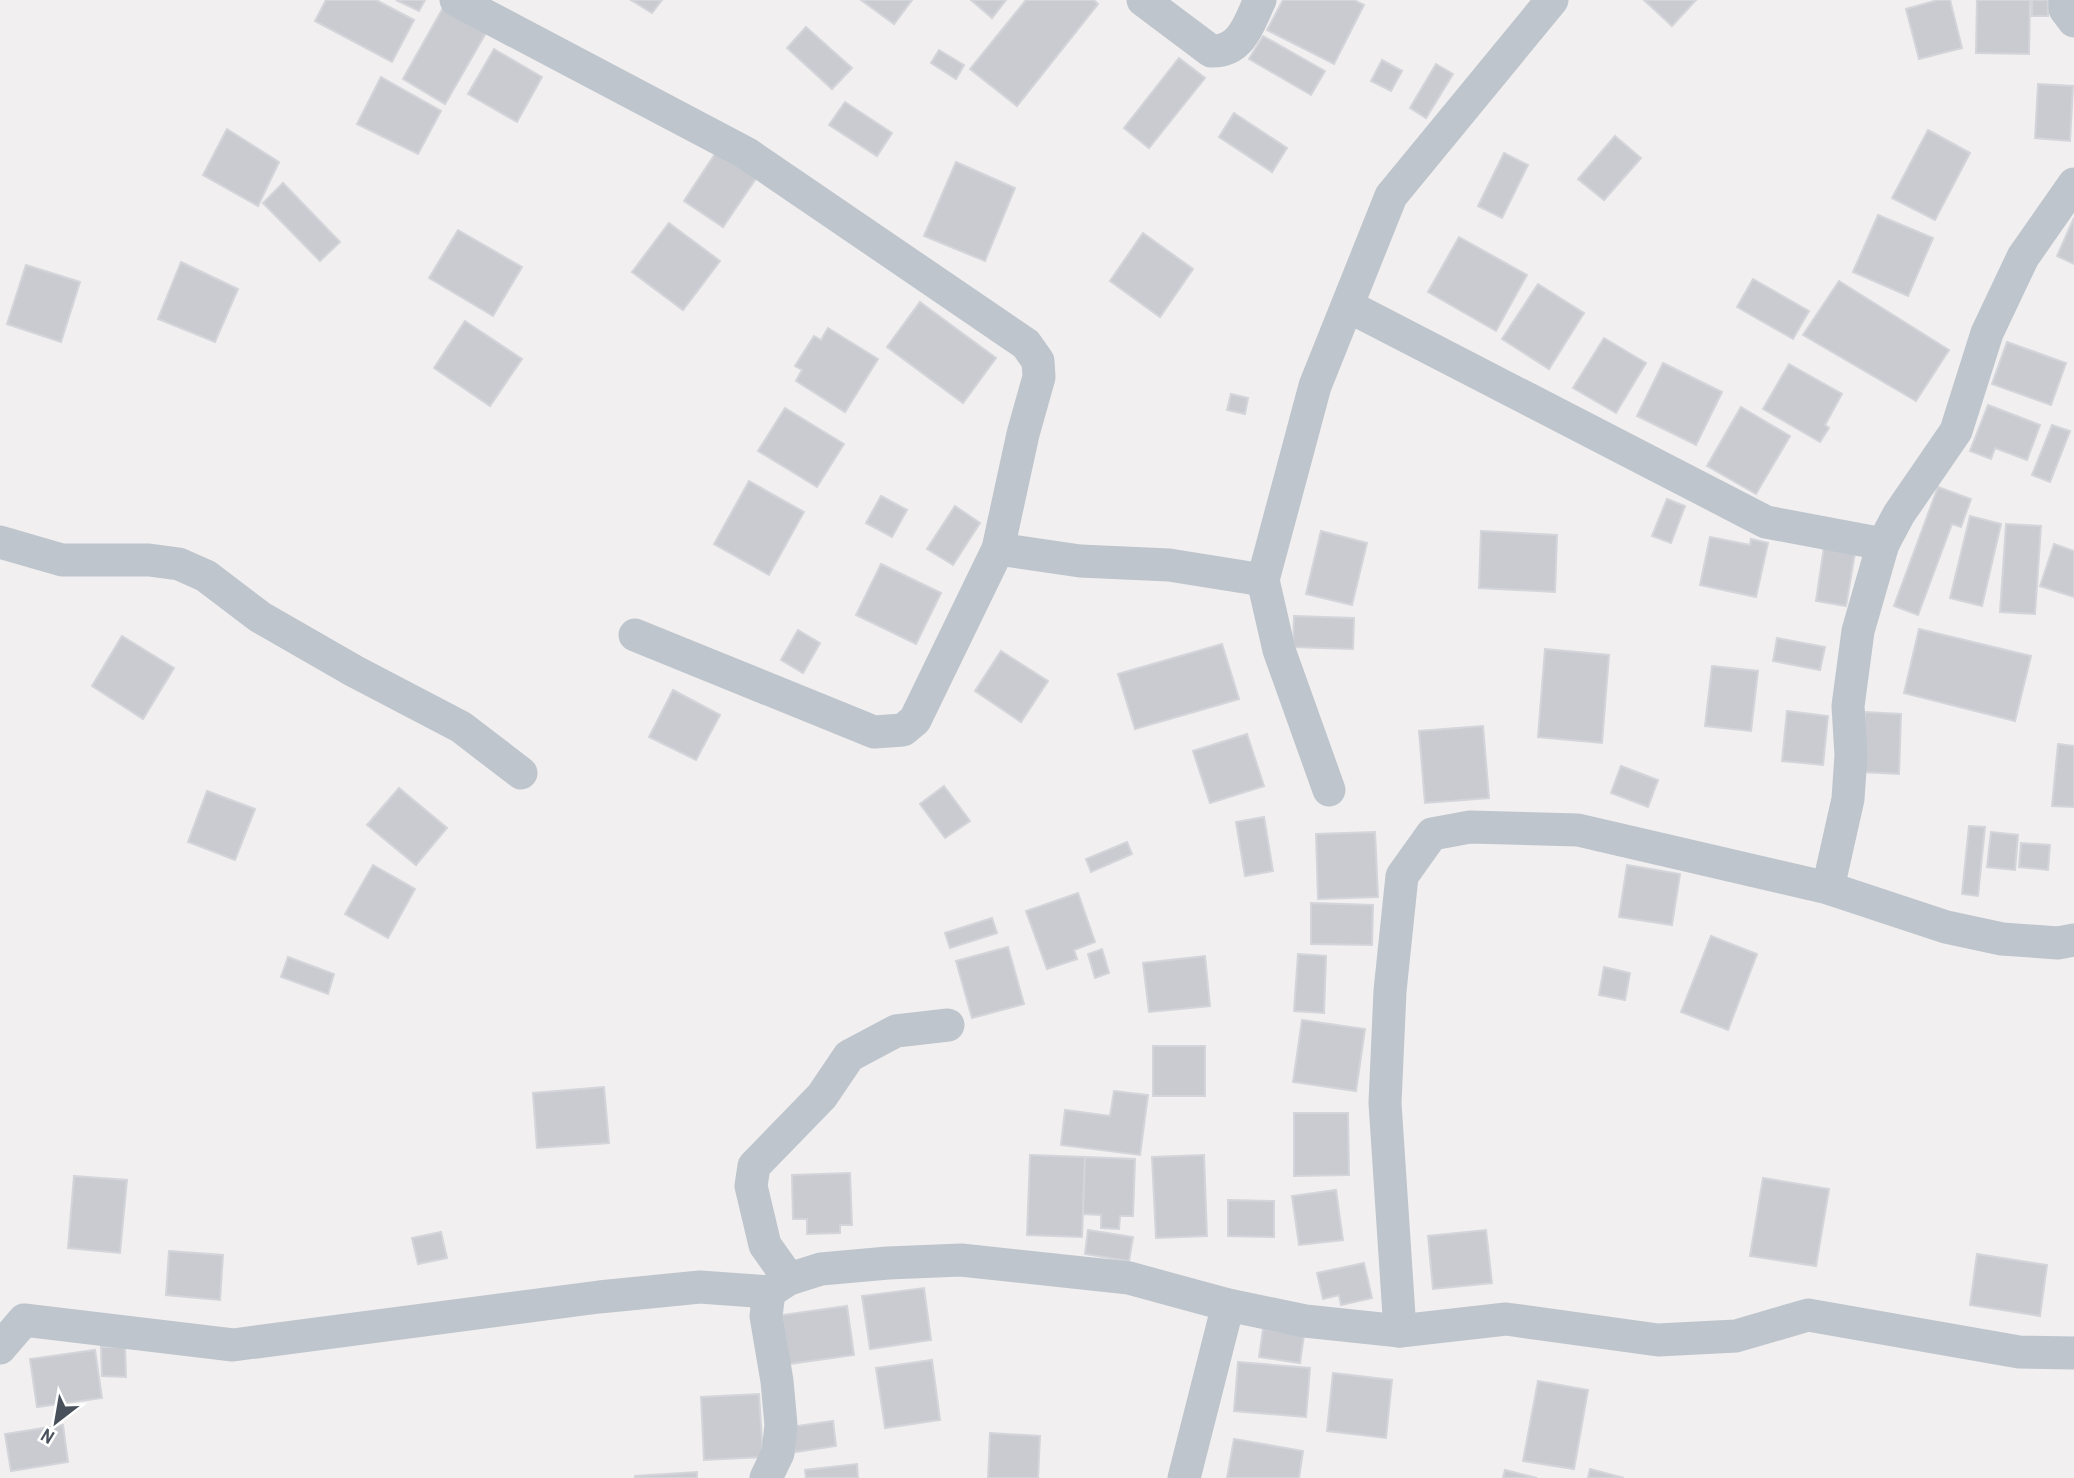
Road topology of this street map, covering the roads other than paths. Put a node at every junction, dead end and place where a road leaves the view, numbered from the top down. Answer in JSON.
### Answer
{"nodes":[{"id":1,"x":456,"y":0,"type":"edge"},
{"id":2,"x":1143,"y":0,"type":"edge"},
{"id":3,"x":1260,"y":0,"type":"edge"},
{"id":4,"x":1552,"y":0,"type":"edge"},
{"id":5,"x":2065,"y":0,"type":"edge"},
{"id":6,"x":2074,"y":21,"type":"edge"},
{"id":7,"x":2074,"y":184,"type":"edge"},
{"id":8,"x":1348,"y":306,"type":"junction"},
{"id":9,"x":0,"y":542,"type":"edge"},
{"id":10,"x":1883,"y":544,"type":"junction"},
{"id":11,"x":998,"y":549,"type":"junction"},
{"id":12,"x":1263,"y":580,"type":"junction"},
{"id":13,"x":635,"y":635,"type":"dead end"},
{"id":14,"x":521,"y":773,"type":"dead end"},
{"id":15,"x":1329,"y":790,"type":"dead end"},
{"id":16,"x":1828,"y":888,"type":"junction"},
{"id":17,"x":2074,"y":940,"type":"edge"},
{"id":18,"x":948,"y":1025,"type":"dead end"},
{"id":19,"x":779,"y":1286,"type":"junction"},
{"id":20,"x":1228,"y":1305,"type":"junction"},
{"id":21,"x":1400,"y":1331,"type":"junction"},
{"id":22,"x":0,"y":1348,"type":"edge"},
{"id":23,"x":2074,"y":1353,"type":"edge"},
{"id":24,"x":766,"y":1478,"type":"edge"},
{"id":25,"x":1184,"y":1478,"type":"edge"}],
"edges":[{"from":1,"to":11,"type":"street"},
{"from":2,"to":3,"type":"street"},
{"from":4,"to":8,"type":"street"},
{"from":5,"to":6,"type":"street"},
{"from":7,"to":10,"type":"street"},
{"from":8,"to":10,"type":"street"},
{"from":8,"to":12,"type":"street"},
{"from":9,"to":14,"type":"street"},
{"from":10,"to":16,"type":"street"},
{"from":11,"to":12,"type":"street"},
{"from":11,"to":13,"type":"street"},
{"from":12,"to":15,"type":"street"},
{"from":16,"to":17,"type":"street"},
{"from":16,"to":21,"type":"street"},
{"from":18,"to":19,"type":"street"},
{"from":19,"to":20,"type":"street"},
{"from":19,"to":22,"type":"street"},
{"from":19,"to":24,"type":"street"},
{"from":20,"to":21,"type":"street"},
{"from":20,"to":25,"type":"street"},
{"from":21,"to":23,"type":"street"}]}
